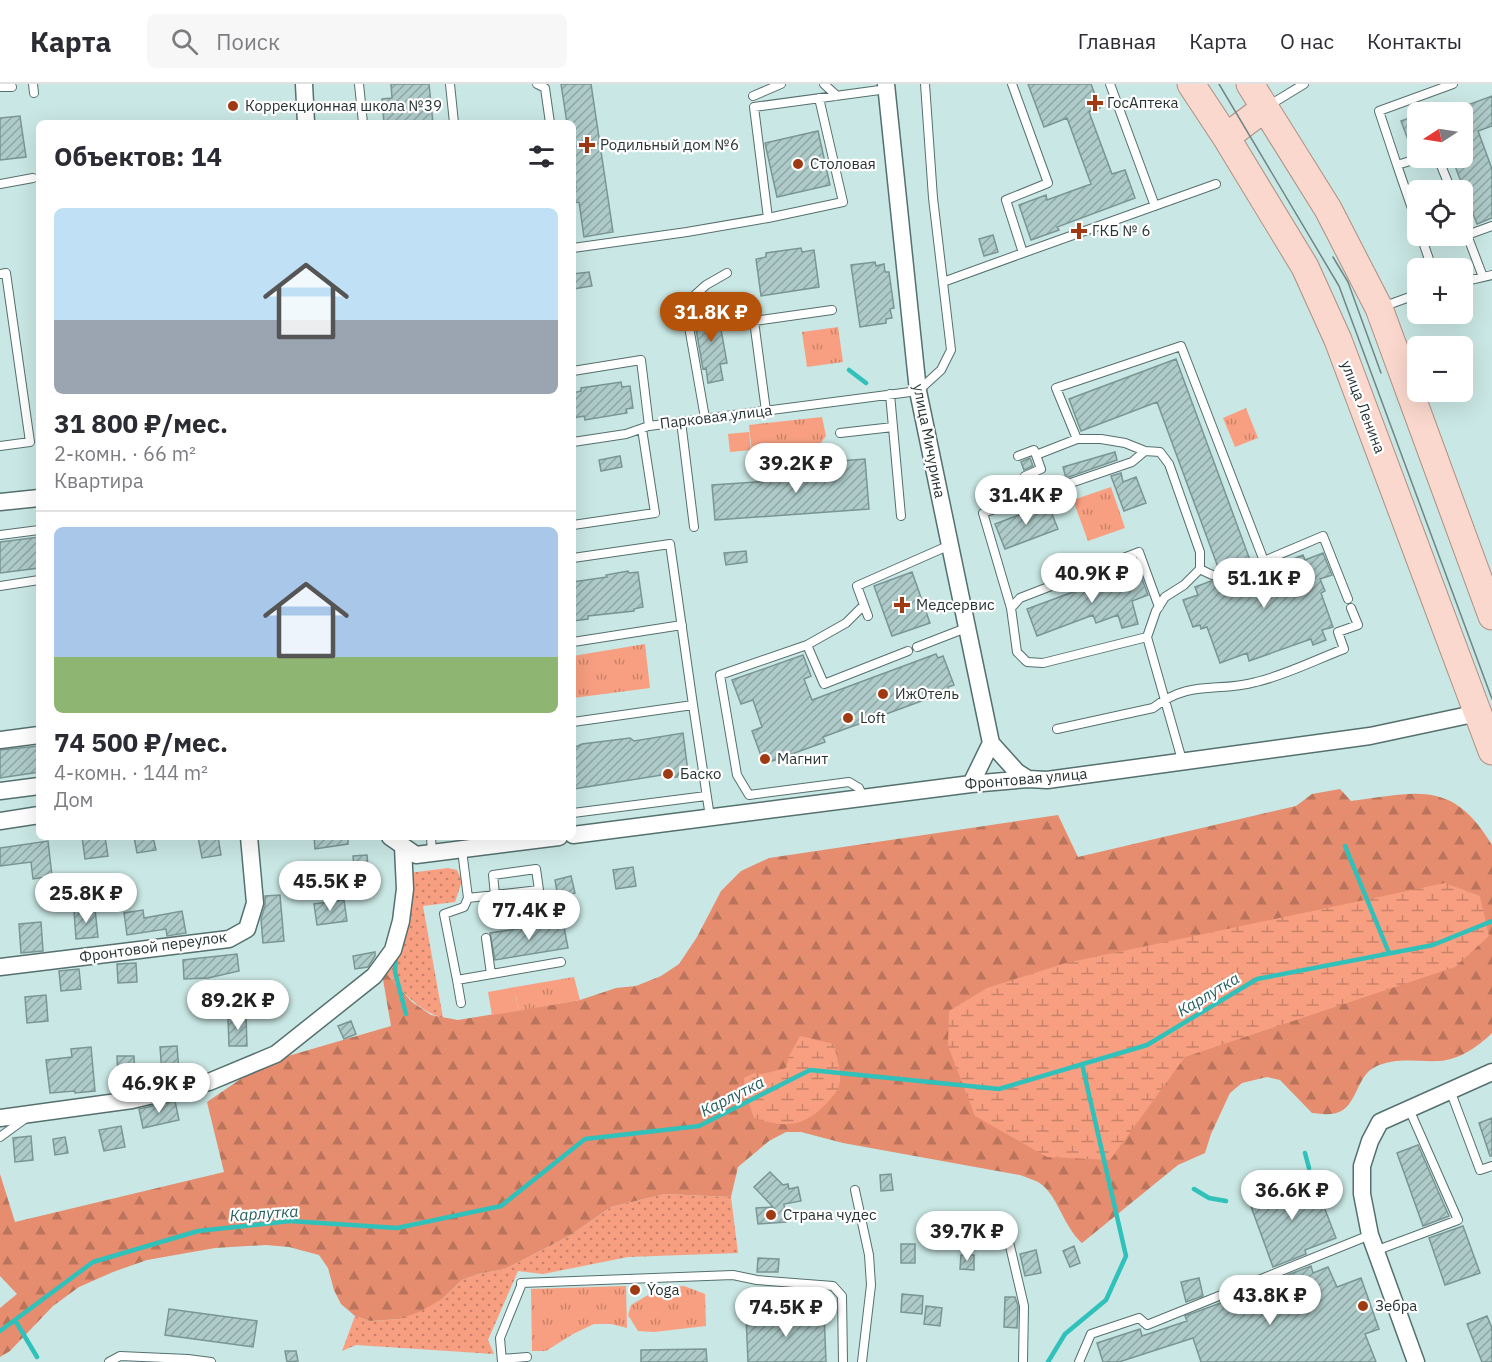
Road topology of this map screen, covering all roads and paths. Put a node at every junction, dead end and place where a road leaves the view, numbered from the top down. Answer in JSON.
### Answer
{"nodes":[{"id":1,"x":304,"y":84,"type":"edge"},
{"id":2,"x":359,"y":84,"type":"edge"},
{"id":3,"x":450,"y":84,"type":"edge"},
{"id":4,"x":537,"y":84,"type":"edge"},
{"id":5,"x":752,"y":84,"type":"edge"},
{"id":6,"x":781,"y":84,"type":"edge"},
{"id":7,"x":824,"y":84,"type":"edge"},
{"id":8,"x":925,"y":84,"type":"edge"},
{"id":9,"x":1012,"y":84,"type":"edge"},
{"id":10,"x":1110,"y":84,"type":"edge"},
{"id":11,"x":1191,"y":84,"type":"edge"},
{"id":12,"x":1250,"y":84,"type":"edge"},
{"id":13,"x":1304,"y":84,"type":"edge"},
{"id":14,"x":1453,"y":84,"type":"edge"},
{"id":15,"x":0,"y":87,"type":"edge"},
{"id":16,"x":12,"y":87,"type":"dead end"},
{"id":17,"x":887,"y":87,"type":"edge"},
{"id":18,"x":753,"y":96,"type":"junction"},
{"id":19,"x":837,"y":96,"type":"junction"},
{"id":20,"x":819,"y":98,"type":"junction"},
{"id":21,"x":754,"y":107,"type":"junction"},
{"id":22,"x":1265,"y":108,"type":"junction"},
{"id":23,"x":306,"y":120,"type":"edge"},
{"id":24,"x":363,"y":120,"type":"edge"},
{"id":25,"x":454,"y":120,"type":"edge"},
{"id":26,"x":550,"y":120,"type":"edge"},
{"id":27,"x":1226,"y":137,"type":"junction"},
{"id":28,"x":1407,"y":162,"type":"edge"},
{"id":29,"x":1397,"y":165,"type":"junction"},
{"id":30,"x":33,"y":178,"type":"dead end"},
{"id":31,"x":0,"y":184,"type":"edge"},
{"id":32,"x":1216,"y":184,"type":"dead end"},
{"id":33,"x":1407,"y":194,"type":"edge"},
{"id":34,"x":1155,"y":206,"type":"junction"},
{"id":35,"x":768,"y":218,"type":"junction"},
{"id":36,"x":1492,"y":226,"type":"edge"},
{"id":37,"x":1473,"y":233,"type":"edge"},
{"id":38,"x":1472,"y":246,"type":"edge"},
{"id":39,"x":576,"y":248,"type":"edge"},
{"id":40,"x":1023,"y":253,"type":"junction"},
{"id":41,"x":727,"y":273,"type":"dead end"},
{"id":42,"x":0,"y":274,"type":"edge"},
{"id":43,"x":1487,"y":276,"type":"edge"},
{"id":44,"x":943,"y":282,"type":"junction"},
{"id":45,"x":1407,"y":298,"type":"edge"},
{"id":46,"x":1379,"y":308,"type":"junction"},
{"id":47,"x":832,"y":310,"type":"dead end"},
{"id":48,"x":576,"y":371,"type":"edge"},
{"id":49,"x":918,"y":391,"type":"junction"},
{"id":50,"x":890,"y":394,"type":"junction"},
{"id":51,"x":766,"y":411,"type":"junction"},
{"id":52,"x":705,"y":418,"type":"junction"},
{"id":53,"x":681,"y":421,"type":"junction"},
{"id":54,"x":645,"y":427,"type":"junction"},
{"id":55,"x":892,"y":428,"type":"junction"},
{"id":56,"x":840,"y":433,"type":"dead end"},
{"id":57,"x":1077,"y":439,"type":"junction"},
{"id":58,"x":576,"y":442,"type":"edge"},
{"id":59,"x":0,"y":446,"type":"edge"},
{"id":60,"x":1145,"y":452,"type":"junction"},
{"id":61,"x":1036,"y":455,"type":"junction"},
{"id":62,"x":1018,"y":456,"type":"dead end"},
{"id":63,"x":1025,"y":476,"type":"dead end"},
{"id":64,"x":36,"y":498,"type":"edge"},
{"id":65,"x":0,"y":502,"type":"edge"},
{"id":66,"x":901,"y":516,"type":"dead end"},
{"id":67,"x":576,"y":525,"type":"edge"},
{"id":68,"x":694,"y":527,"type":"dead end"},
{"id":69,"x":36,"y":530,"type":"edge"},
{"id":70,"x":0,"y":535,"type":"edge"},
{"id":71,"x":950,"y":545,"type":"junction"},
{"id":72,"x":576,"y":558,"type":"edge"},
{"id":73,"x":1264,"y":561,"type":"junction"},
{"id":74,"x":1200,"y":569,"type":"junction"},
{"id":75,"x":36,"y":580,"type":"edge"},
{"id":76,"x":0,"y":586,"type":"edge"},
{"id":77,"x":864,"y":605,"type":"junction"},
{"id":78,"x":1159,"y":607,"type":"junction"},
{"id":79,"x":1011,"y":608,"type":"junction"},
{"id":80,"x":868,"y":616,"type":"dead end"},
{"id":81,"x":1492,"y":616,"type":"edge"},
{"id":82,"x":682,"y":625,"type":"junction"},
{"id":83,"x":966,"y":628,"type":"junction"},
{"id":84,"x":1147,"y":637,"type":"junction"},
{"id":85,"x":576,"y":642,"type":"edge"},
{"id":86,"x":807,"y":645,"type":"junction"},
{"id":87,"x":917,"y":647,"type":"dead end"},
{"id":88,"x":908,"y":651,"type":"dead end"},
{"id":89,"x":1165,"y":699,"type":"junction"},
{"id":90,"x":693,"y":705,"type":"junction"},
{"id":91,"x":1478,"y":713,"type":"junction"},
{"id":92,"x":576,"y":722,"type":"edge"},
{"id":93,"x":1057,"y":729,"type":"dead end"},
{"id":94,"x":36,"y":735,"type":"edge"},
{"id":95,"x":0,"y":740,"type":"edge"},
{"id":96,"x":991,"y":743,"type":"junction"},
{"id":97,"x":1492,"y":751,"type":"edge"},
{"id":98,"x":1182,"y":760,"type":"junction"},
{"id":99,"x":1028,"y":779,"type":"junction"},
{"id":100,"x":971,"y":784,"type":"junction"},
{"id":101,"x":36,"y":786,"type":"edge"},
{"id":102,"x":0,"y":791,"type":"edge"},
{"id":103,"x":749,"y":795,"type":"junction"},
{"id":104,"x":706,"y":796,"type":"junction"},
{"id":105,"x":862,"y":798,"type":"junction"},
{"id":106,"x":751,"y":812,"type":"junction"},
{"id":107,"x":576,"y":813,"type":"edge"},
{"id":108,"x":36,"y":815,"type":"edge"},
{"id":109,"x":710,"y":817,"type":"junction"},
{"id":110,"x":0,"y":821,"type":"edge"},
{"id":111,"x":576,"y":835,"type":"edge"},
{"id":112,"x":249,"y":840,"type":"edge"},
{"id":113,"x":537,"y":840,"type":"edge"},
{"id":114,"x":397,"y":842,"type":"edge"},
{"id":115,"x":432,"y":845,"type":"edge"},
{"id":116,"x":462,"y":850,"type":"junction"},
{"id":117,"x":495,"y":895,"type":"junction"},
{"id":118,"x":468,"y":897,"type":"junction"},
{"id":119,"x":486,"y":938,"type":"dead end"},
{"id":120,"x":561,"y":962,"type":"dead end"},
{"id":121,"x":0,"y":967,"type":"edge"},
{"id":122,"x":490,"y":974,"type":"junction"},
{"id":123,"x":457,"y":980,"type":"junction"},
{"id":124,"x":461,"y":1004,"type":"dead end"},
{"id":125,"x":1492,"y":1072,"type":"edge"},
{"id":126,"x":1450,"y":1090,"type":"junction"},
{"id":127,"x":1410,"y":1109,"type":"junction"},
{"id":128,"x":31,"y":1114,"type":"junction"},
{"id":129,"x":0,"y":1118,"type":"edge"},
{"id":130,"x":0,"y":1137,"type":"edge"},
{"id":131,"x":1492,"y":1166,"type":"edge"},
{"id":132,"x":855,"y":1190,"type":"dead end"},
{"id":133,"x":976,"y":1226,"type":"dead end"},
{"id":134,"x":1372,"y":1243,"type":"junction"},
{"id":135,"x":527,"y":1357,"type":"dead end"},
{"id":136,"x":502,"y":1361,"type":"edge"},
{"id":137,"x":109,"y":1362,"type":"edge"},
{"id":138,"x":211,"y":1362,"type":"edge"},
{"id":139,"x":843,"y":1362,"type":"edge"},
{"id":140,"x":862,"y":1362,"type":"edge"},
{"id":141,"x":1023,"y":1362,"type":"edge"},
{"id":142,"x":1079,"y":1362,"type":"edge"},
{"id":143,"x":1416,"y":1362,"type":"edge"}],
"edges":[{"from":1,"to":23,"type":"street"},
{"from":2,"to":24,"type":"lane"},
{"from":3,"to":25,"type":"lane"},
{"from":4,"to":26,"type":"lane"},
{"from":5,"to":18,"type":"lane"},
{"from":6,"to":18,"type":"lane"},
{"from":7,"to":19,"type":"lane"},
{"from":8,"to":44,"type":"lane"},
{"from":9,"to":40,"type":"lane"},
{"from":10,"to":34,"type":"lane"},
{"from":11,"to":27,"type":"main road","name":"улица Ленина"},
{"from":12,"to":22,"type":"main road"},
{"from":13,"to":22,"type":"lane"},
{"from":14,"to":29,"type":"lane"},
{"from":15,"to":16,"type":"lane"},
{"from":17,"to":19,"type":"lane"},
{"from":17,"to":49,"type":"street","name":"улица Мичурина"},
{"from":18,"to":21,"type":"lane"},
{"from":19,"to":20,"type":"lane"},
{"from":20,"to":21,"type":"lane"},
{"from":20,"to":35,"type":"lane"},
{"from":21,"to":35,"type":"lane"},
{"from":22,"to":27,"type":"main road"},
{"from":22,"to":46,"type":"main road"},
{"from":27,"to":91,"type":"main road","name":"улица Ленина"},
{"from":28,"to":29,"type":"lane"},
{"from":29,"to":33,"type":"lane"},
{"from":30,"to":31,"type":"lane"},
{"from":32,"to":34,"type":"lane"},
{"from":34,"to":40,"type":"lane"},
{"from":35,"to":39,"type":"lane"},
{"from":36,"to":37,"type":"lane"},
{"from":38,"to":43,"type":"lane"},
{"from":40,"to":44,"type":"lane"},
{"from":41,"to":52,"type":"lane"},
{"from":42,"to":59,"type":"lane"},
{"from":44,"to":49,"type":"lane"},
{"from":45,"to":46,"type":"lane"},
{"from":46,"to":81,"type":"main road"},
{"from":47,"to":51,"type":"lane"},
{"from":48,"to":54,"type":"lane","name":"Парковая улица"},
{"from":49,"to":50,"type":"lane","name":"Парковая улица"},
{"from":49,"to":71,"type":"street","name":"улица Мичурина"},
{"from":50,"to":51,"type":"lane","name":"Парковая улица"},
{"from":50,"to":55,"type":"lane"},
{"from":51,"to":52,"type":"lane","name":"Парковая улица"},
{"from":52,"to":53,"type":"lane","name":"Парковая улица"},
{"from":53,"to":54,"type":"lane","name":"Парковая улица"},
{"from":53,"to":68,"type":"lane"},
{"from":54,"to":58,"type":"lane"},
{"from":54,"to":67,"type":"lane"},
{"from":55,"to":56,"type":"lane"},
{"from":55,"to":66,"type":"lane"},
{"from":57,"to":60,"type":"lane"},
{"from":57,"to":61,"type":"lane"},
{"from":57,"to":73,"type":"lane"},
{"from":60,"to":74,"type":"lane"},
{"from":60,"to":79,"type":"lane"},
{"from":61,"to":62,"type":"lane"},
{"from":61,"to":63,"type":"lane"},
{"from":64,"to":65,"type":"street"},
{"from":69,"to":70,"type":"lane"},
{"from":71,"to":77,"type":"lane"},
{"from":71,"to":83,"type":"street","name":"улица Мичурина"},
{"from":72,"to":82,"type":"lane"},
{"from":73,"to":74,"type":"lane"},
{"from":73,"to":89,"type":"lane"},
{"from":74,"to":78,"type":"lane"},
{"from":75,"to":76,"type":"lane"},
{"from":77,"to":80,"type":"lane"},
{"from":77,"to":86,"type":"lane"},
{"from":78,"to":79,"type":"lane"},
{"from":78,"to":84,"type":"lane"},
{"from":79,"to":84,"type":"lane"},
{"from":82,"to":85,"type":"lane"},
{"from":82,"to":90,"type":"lane"},
{"from":83,"to":87,"type":"lane"},
{"from":83,"to":96,"type":"street","name":"улица Мичурина"},
{"from":84,"to":89,"type":"lane"},
{"from":86,"to":88,"type":"lane"},
{"from":86,"to":103,"type":"lane"},
{"from":89,"to":93,"type":"lane"},
{"from":89,"to":98,"type":"lane"},
{"from":90,"to":92,"type":"lane"},
{"from":90,"to":104,"type":"lane"},
{"from":91,"to":97,"type":"main road","name":"улица Ленина"},
{"from":91,"to":98,"type":"street","name":"Фронтовая улица"},
{"from":94,"to":95,"type":"street"},
{"from":96,"to":99,"type":"street","name":"улица Мичурина"},
{"from":96,"to":100,"type":"street"},
{"from":98,"to":99,"type":"street","name":"Фронтовая улица"},
{"from":99,"to":100,"type":"street","name":"Фронтовая улица"},
{"from":100,"to":105,"type":"street","name":"Фронтовая улица"},
{"from":101,"to":102,"type":"street"},
{"from":103,"to":105,"type":"lane"},
{"from":103,"to":106,"type":"lane"},
{"from":104,"to":107,"type":"lane"},
{"from":104,"to":109,"type":"lane"},
{"from":105,"to":106,"type":"street","name":"Фронтовая улица"},
{"from":106,"to":109,"type":"street","name":"Фронтовая улица"},
{"from":108,"to":110,"type":"street"},
{"from":109,"to":111,"type":"street","name":"Фронтовая улица"},
{"from":112,"to":121,"type":"street","name":"Фронтовой переулок"},
{"from":113,"to":116,"type":"street"},
{"from":114,"to":115,"type":"street"},
{"from":114,"to":128,"type":"street"},
{"from":115,"to":116,"type":"street"},
{"from":116,"to":118,"type":"lane"},
{"from":117,"to":117,"type":"lane"},
{"from":117,"to":118,"type":"lane"},
{"from":118,"to":123,"type":"lane"},
{"from":119,"to":122,"type":"lane"},
{"from":120,"to":122,"type":"lane"},
{"from":122,"to":123,"type":"lane"},
{"from":123,"to":124,"type":"lane"},
{"from":125,"to":126,"type":"street"},
{"from":126,"to":127,"type":"street"},
{"from":126,"to":131,"type":"lane"},
{"from":127,"to":134,"type":"street"},
{"from":127,"to":134,"type":"lane"},
{"from":128,"to":129,"type":"street"},
{"from":128,"to":130,"type":"lane"},
{"from":132,"to":140,"type":"lane"},
{"from":133,"to":141,"type":"lane"},
{"from":134,"to":142,"type":"lane"},
{"from":134,"to":143,"type":"street"},
{"from":135,"to":136,"type":"lane"},
{"from":136,"to":139,"type":"lane"},
{"from":137,"to":138,"type":"lane"}]}
